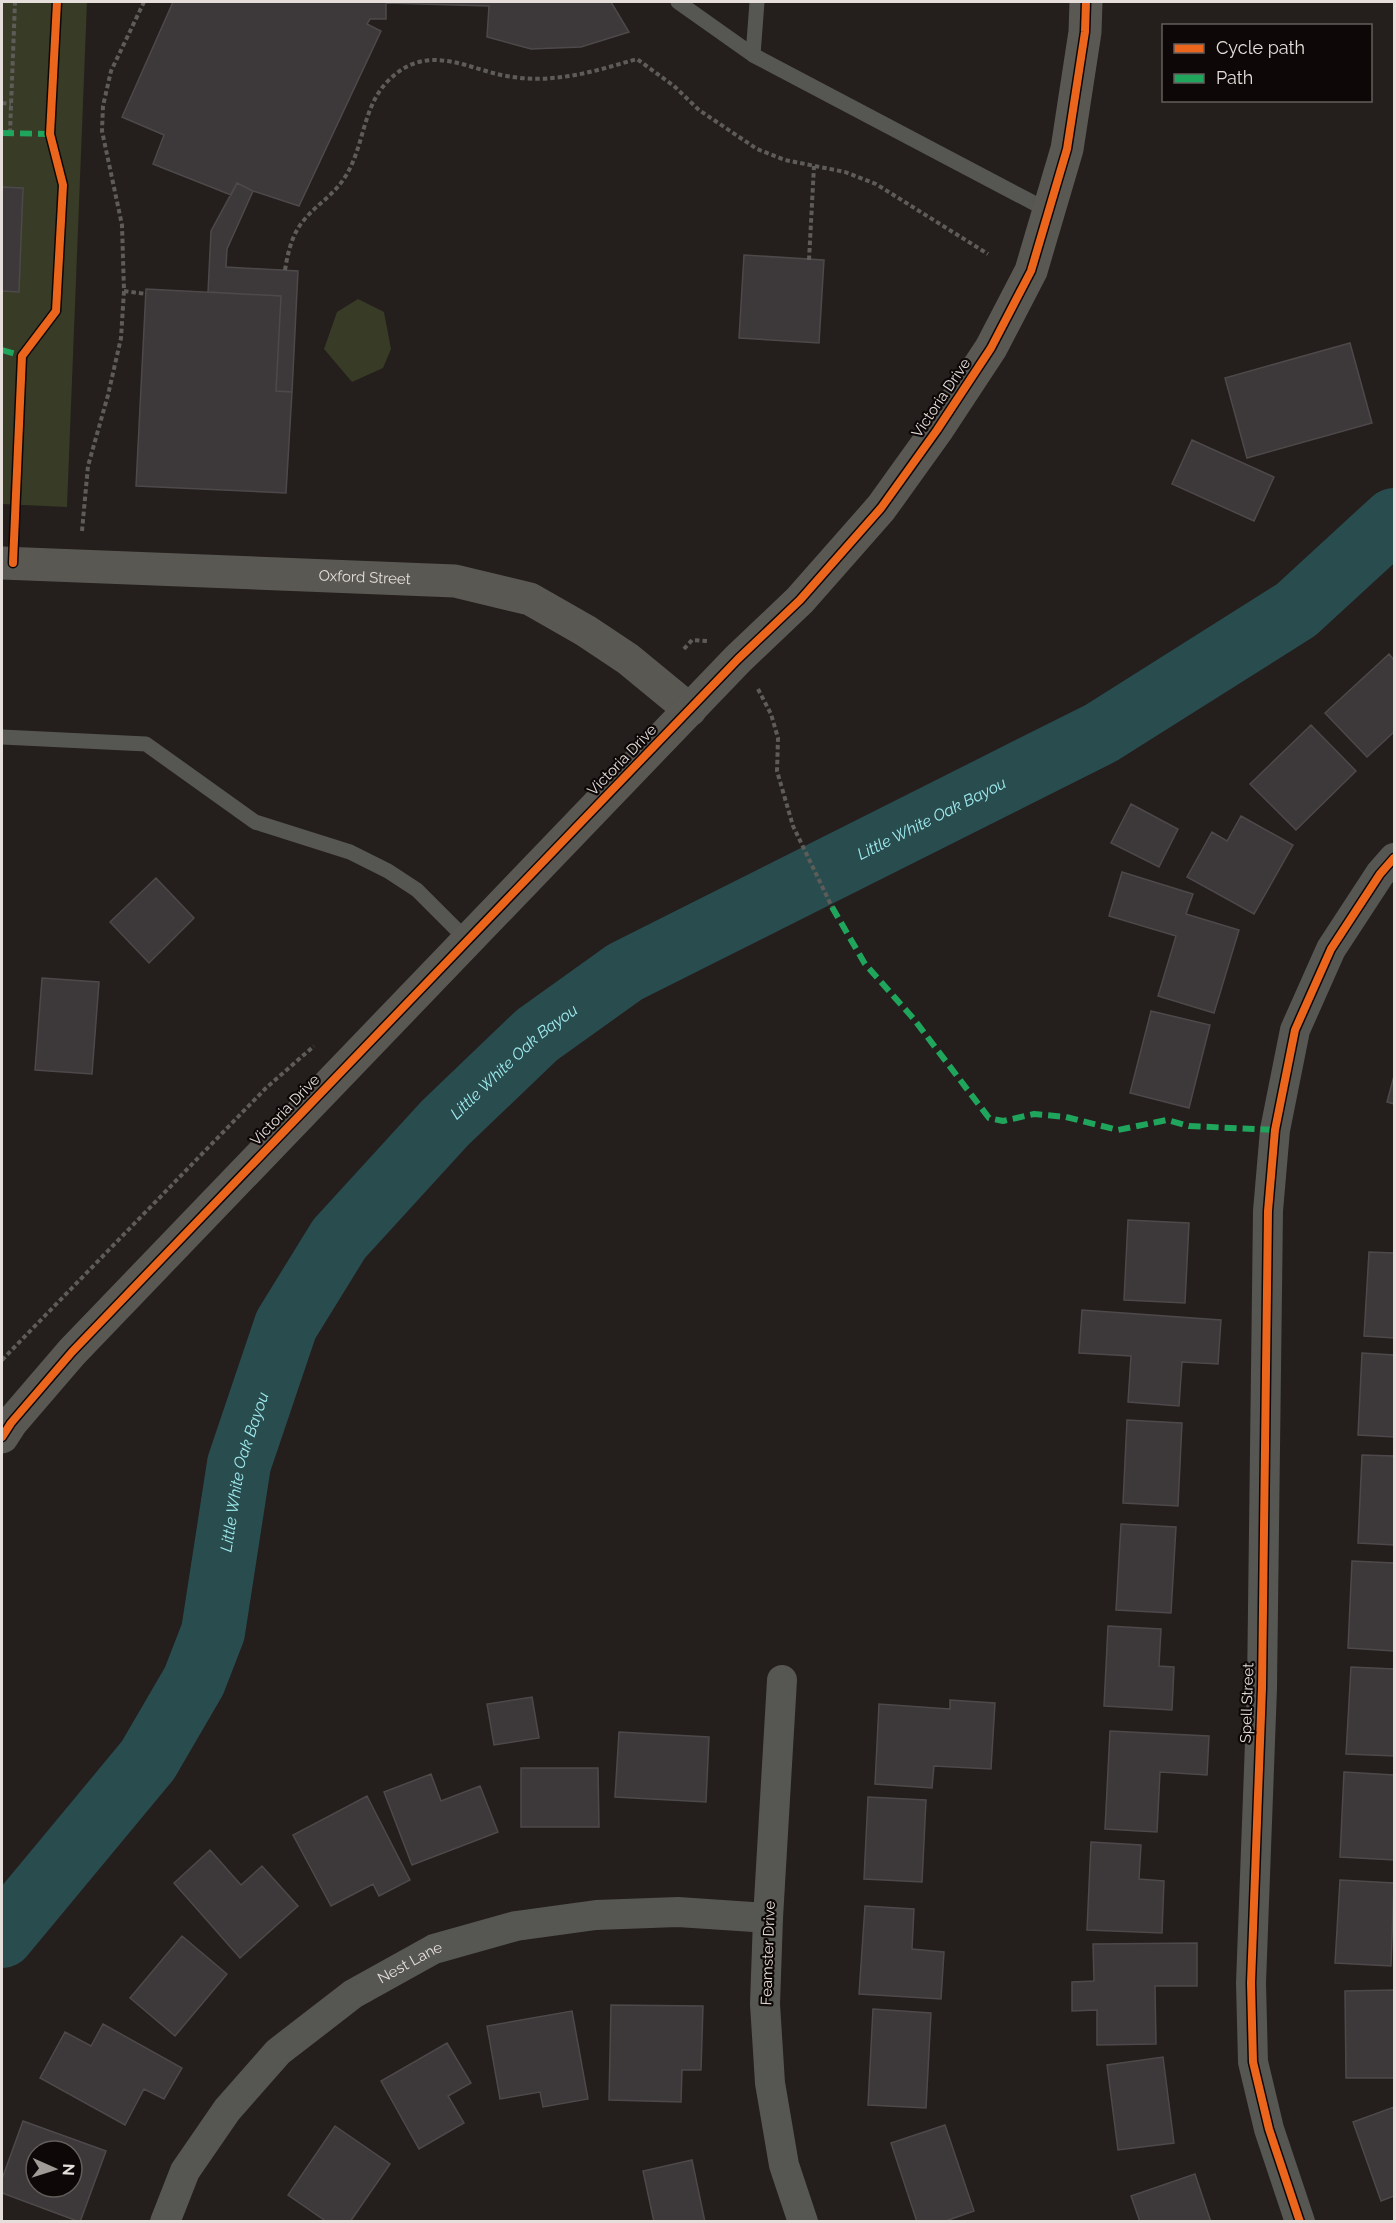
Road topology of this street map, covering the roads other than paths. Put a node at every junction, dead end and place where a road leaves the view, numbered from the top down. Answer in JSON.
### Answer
{"nodes":[{"id":1,"x":678,"y":2,"type":"edge"},
{"id":2,"x":757,"y":2,"type":"edge"},
{"id":3,"x":1086,"y":2,"type":"edge"},
{"id":4,"x":753,"y":56,"type":"junction"},
{"id":5,"x":1048,"y":211,"type":"junction"},
{"id":6,"x":2,"y":563,"type":"edge"},
{"id":7,"x":690,"y":710,"type":"junction"},
{"id":8,"x":2,"y":736,"type":"edge"},
{"id":9,"x":1395,"y":858,"type":"edge"},
{"id":10,"x":467,"y":940,"type":"junction"},
{"id":11,"x":2,"y":1437,"type":"edge"},
{"id":12,"x":782,"y":1680,"type":"dead end"},
{"id":13,"x":768,"y":1918,"type":"junction"},
{"id":14,"x":165,"y":2222,"type":"edge"},
{"id":15,"x":803,"y":2222,"type":"edge"},
{"id":16,"x":1300,"y":2222,"type":"edge"}],
"edges":[{"from":1,"to":4,"type":"lane"},
{"from":2,"to":4,"type":"lane"},
{"from":3,"to":5,"type":"street","name":"Victoria Drive"},
{"from":4,"to":5,"type":"lane"},
{"from":5,"to":7,"type":"street","name":"Victoria Drive"},
{"from":6,"to":7,"type":"street","name":"Oxford Street"},
{"from":7,"to":10,"type":"street","name":"Victoria Drive"},
{"from":8,"to":10,"type":"lane"},
{"from":9,"to":16,"type":"street","name":"Spell Street"},
{"from":10,"to":11,"type":"street","name":"Victoria Drive"},
{"from":12,"to":13,"type":"street","name":"Feamster Drive"},
{"from":13,"to":14,"type":"street","name":"Nest Lane"},
{"from":13,"to":15,"type":"street","name":"Feamster Drive"}]}
